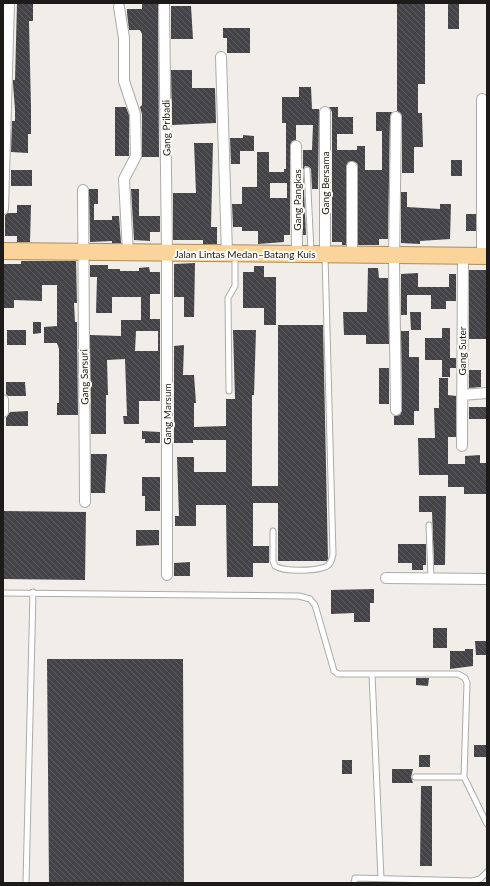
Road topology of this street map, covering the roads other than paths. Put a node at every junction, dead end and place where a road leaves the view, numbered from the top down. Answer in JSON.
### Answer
{"nodes":[{"id":1,"x":9,"y":3,"type":"edge"},
{"id":2,"x":164,"y":3,"type":"edge"},
{"id":3,"x":119,"y":8,"type":"dead end"},
{"id":4,"x":221,"y":57,"type":"dead end"},
{"id":5,"x":482,"y":99,"type":"dead end"},
{"id":6,"x":325,"y":112,"type":"dead end"},
{"id":7,"x":396,"y":117,"type":"dead end"},
{"id":8,"x":296,"y":146,"type":"dead end"},
{"id":9,"x":352,"y":167,"type":"dead end"},
{"id":10,"x":307,"y":170,"type":"dead end"},
{"id":11,"x":83,"y":190,"type":"dead end"},
{"id":12,"x":3,"y":209,"type":"edge"},
{"id":13,"x":3,"y":251,"type":"edge"},
{"id":14,"x":83,"y":252,"type":"junction"},
{"id":15,"x":128,"y":253,"type":"junction"},
{"id":16,"x":167,"y":253,"type":"junction"},
{"id":17,"x":231,"y":254,"type":"junction"},
{"id":18,"x":311,"y":254,"type":"junction"},
{"id":19,"x":352,"y":254,"type":"junction"},
{"id":20,"x":394,"y":256,"type":"junction"},
{"id":21,"x":463,"y":256,"type":"junction"},
{"id":22,"x":484,"y":256,"type":"edge"},
{"id":23,"x":229,"y":391,"type":"dead end"},
{"id":24,"x":487,"y":393,"type":"edge"},
{"id":25,"x":462,"y":395,"type":"junction"},
{"id":26,"x":3,"y":400,"type":"edge"},
{"id":27,"x":396,"y":410,"type":"dead end"},
{"id":28,"x":3,"y":412,"type":"edge"},
{"id":29,"x":462,"y":446,"type":"dead end"},
{"id":30,"x":85,"y":502,"type":"dead end"},
{"id":31,"x":429,"y":525,"type":"dead end"},
{"id":32,"x":273,"y":531,"type":"dead end"},
{"id":33,"x":167,"y":575,"type":"dead end"},
{"id":34,"x":386,"y":578,"type":"dead end"},
{"id":35,"x":431,"y":579,"type":"junction"},
{"id":36,"x":487,"y":579,"type":"edge"},
{"id":37,"x":33,"y":592,"type":"junction"},
{"id":38,"x":3,"y":593,"type":"edge"},
{"id":39,"x":372,"y":674,"type":"junction"},
{"id":40,"x":415,"y":777,"type":"dead end"},
{"id":41,"x":464,"y":777,"type":"junction"},
{"id":42,"x":487,"y":824,"type":"edge"},
{"id":43,"x":487,"y":872,"type":"edge"},
{"id":44,"x":381,"y":879,"type":"junction"},
{"id":45,"x":26,"y":883,"type":"edge"},
{"id":46,"x":354,"y":883,"type":"edge"}],
"edges":[{"from":1,"to":12,"type":"street"},
{"from":2,"to":16,"type":"street","name":"Gang Pribadi"},
{"from":3,"to":15,"type":"street"},
{"from":4,"to":17,"type":"street"},
{"from":5,"to":22,"type":"street"},
{"from":6,"to":18,"type":"street","name":"Gang Bersama"},
{"from":7,"to":20,"type":"street"},
{"from":8,"to":18,"type":"street","name":"Gang Pangkas"},
{"from":9,"to":19,"type":"street"},
{"from":10,"to":18,"type":"lane"},
{"from":11,"to":14,"type":"street","name":"Gang Sarsuri"},
{"from":13,"to":14,"type":"highway","name":"Jalan Lintas Medan–Batang Kuis"},
{"from":14,"to":15,"type":"highway","name":"Jalan Lintas Medan–Batang Kuis"},
{"from":14,"to":30,"type":"street","name":"Gang Sarsuri"},
{"from":15,"to":16,"type":"highway","name":"Jalan Lintas Medan–Batang Kuis"},
{"from":16,"to":17,"type":"highway","name":"Jalan Lintas Medan–Batang Kuis"},
{"from":16,"to":33,"type":"street","name":"Gang Marsum"},
{"from":17,"to":18,"type":"highway","name":"Jalan Lintas Medan–Batang Kuis"},
{"from":17,"to":23,"type":"lane"},
{"from":18,"to":19,"type":"highway","name":"Jalan Lintas Medan–Batang Kuis"},
{"from":18,"to":32,"type":"lane"},
{"from":19,"to":20,"type":"highway","name":"Jalan Lintas Medan–Batang Kuis"},
{"from":20,"to":21,"type":"highway","name":"Jalan Lintas Medan–Batang Kuis"},
{"from":20,"to":27,"type":"street"},
{"from":21,"to":22,"type":"highway","name":"Jalan Lintas Medan–Batang Kuis"},
{"from":21,"to":25,"type":"street","name":"Gang Suter"},
{"from":24,"to":25,"type":"street"},
{"from":25,"to":29,"type":"street","name":"Gang Suter"},
{"from":26,"to":28,"type":"street"},
{"from":31,"to":35,"type":"lane"},
{"from":34,"to":35,"type":"street"},
{"from":35,"to":36,"type":"street"},
{"from":37,"to":38,"type":"lane"},
{"from":37,"to":39,"type":"lane"},
{"from":37,"to":45,"type":"lane"},
{"from":39,"to":41,"type":"lane"},
{"from":39,"to":44,"type":"lane"},
{"from":40,"to":41,"type":"lane"},
{"from":41,"to":42,"type":"lane"},
{"from":43,"to":44,"type":"lane"},
{"from":44,"to":46,"type":"lane"}]}
